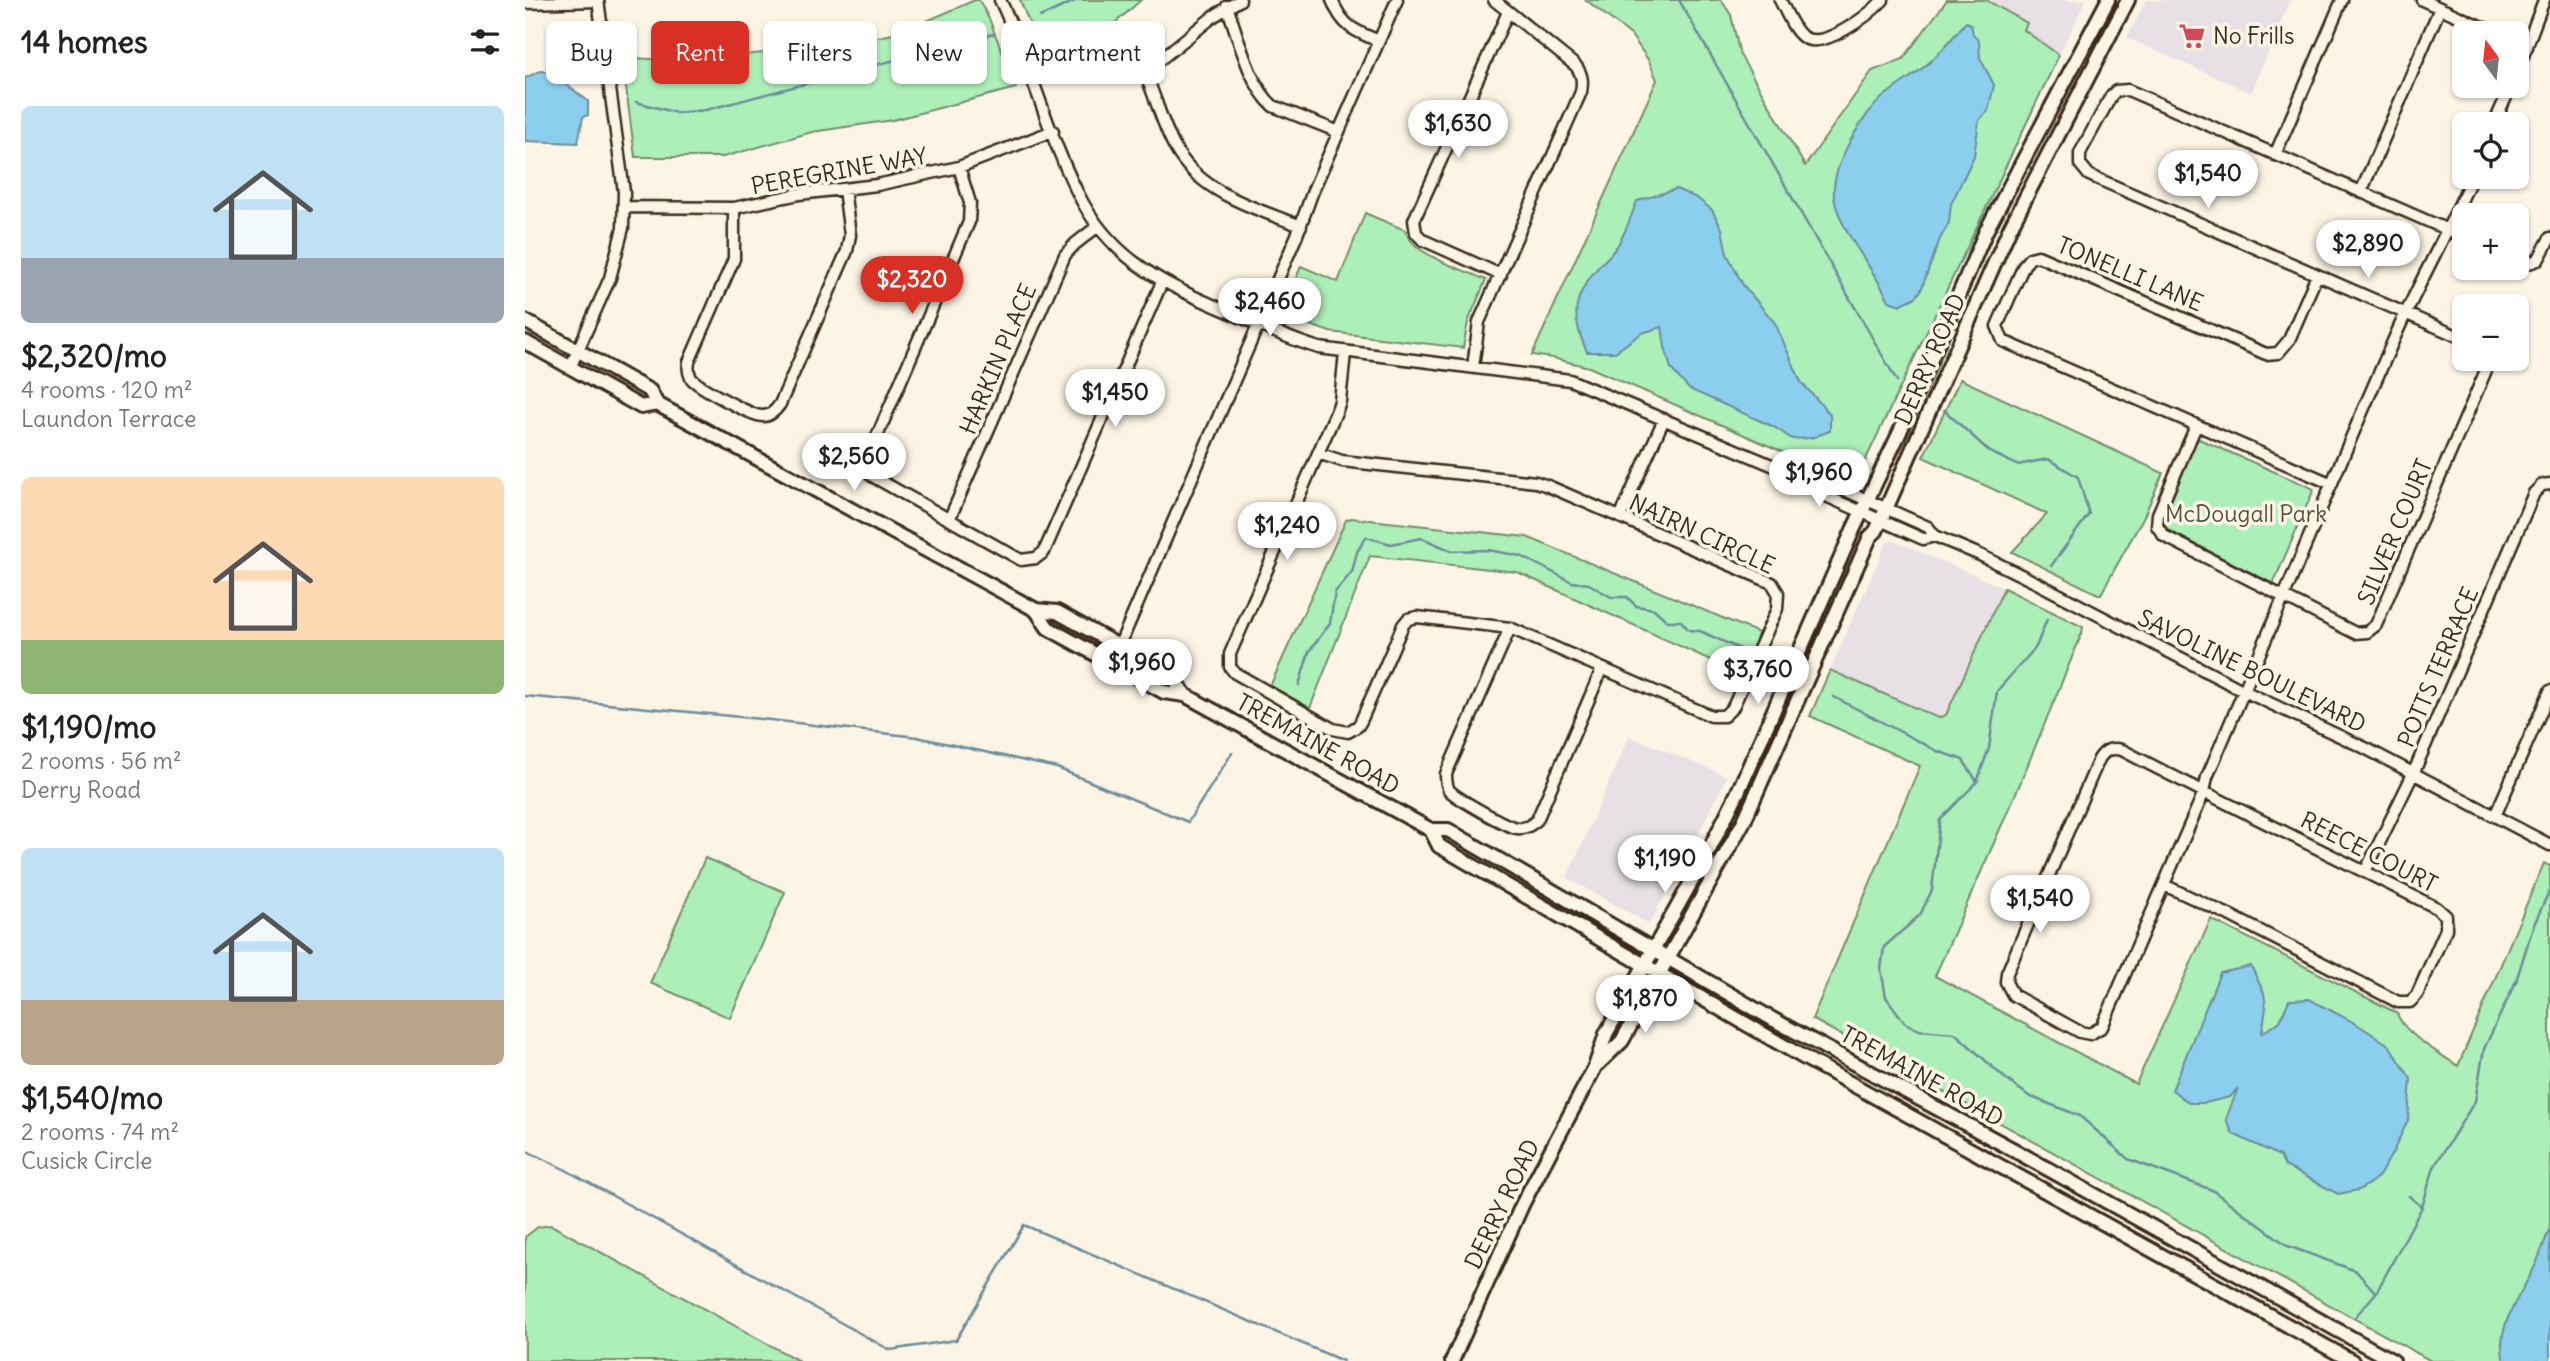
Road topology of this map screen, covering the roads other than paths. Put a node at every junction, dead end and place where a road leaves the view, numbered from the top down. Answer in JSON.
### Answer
{"nodes":[{"id":1,"x":1000,"y":0,"type":"edge"},
{"id":2,"x":1240,"y":0,"type":"edge"},
{"id":3,"x":1332,"y":0,"type":"edge"},
{"id":4,"x":1397,"y":0,"type":"edge"},
{"id":5,"x":1494,"y":0,"type":"edge"},
{"id":6,"x":1780,"y":0,"type":"edge"},
{"id":7,"x":1882,"y":0,"type":"edge"},
{"id":8,"x":2108,"y":0,"type":"edge"},
{"id":9,"x":2128,"y":0,"type":"edge"},
{"id":10,"x":2342,"y":0,"type":"edge"},
{"id":11,"x":2421,"y":0,"type":"edge"},
{"id":12,"x":2544,"y":0,"type":"edge"},
{"id":13,"x":598,"y":1,"type":"edge"},
{"id":14,"x":525,"y":3,"type":"edge"},
{"id":15,"x":1227,"y":6,"type":"junction"},
{"id":16,"x":2440,"y":8,"type":"junction"},
{"id":17,"x":1508,"y":12,"type":"junction"},
{"id":18,"x":2469,"y":21,"type":"edge"},
{"id":19,"x":2529,"y":31,"type":"edge"},
{"id":20,"x":1379,"y":41,"type":"junction"},
{"id":21,"x":1053,"y":131,"type":"junction"},
{"id":22,"x":1339,"y":132,"type":"junction"},
{"id":23,"x":2275,"y":155,"type":"junction"},
{"id":24,"x":960,"y":167,"type":"junction"},
{"id":25,"x":845,"y":189,"type":"junction"},
{"id":26,"x":2467,"y":189,"type":"edge"},
{"id":27,"x":2361,"y":192,"type":"junction"},
{"id":28,"x":624,"y":207,"type":"junction"},
{"id":29,"x":734,"y":208,"type":"junction"},
{"id":30,"x":1098,"y":226,"type":"junction"},
{"id":31,"x":1301,"y":226,"type":"junction"},
{"id":32,"x":2448,"y":230,"type":"junction"},
{"id":33,"x":2452,"y":232,"type":"edge"},
{"id":34,"x":2550,"y":239,"type":"edge"},
{"id":35,"x":2529,"y":263,"type":"edge"},
{"id":36,"x":1501,"y":275,"type":"junction"},
{"id":37,"x":2317,"y":275,"type":"junction"},
{"id":38,"x":1162,"y":282,"type":"junction"},
{"id":39,"x":2406,"y":313,"type":"junction"},
{"id":40,"x":525,"y":321,"type":"edge"},
{"id":41,"x":1259,"y":325,"type":"junction"},
{"id":42,"x":2452,"y":334,"type":"edge"},
{"id":43,"x":525,"y":342,"type":"edge"},
{"id":44,"x":578,"y":351,"type":"junction"},
{"id":45,"x":1346,"y":353,"type":"junction"},
{"id":46,"x":1473,"y":367,"type":"junction"},
{"id":47,"x":570,"y":368,"type":"junction"},
{"id":48,"x":2486,"y":371,"type":"edge"},
{"id":49,"x":657,"y":404,"type":"junction"},
{"id":50,"x":1664,"y":419,"type":"junction"},
{"id":51,"x":2196,"y":426,"type":"junction"},
{"id":52,"x":1318,"y":453,"type":"junction"},
{"id":53,"x":2332,"y":484,"type":"junction"},
{"id":54,"x":2550,"y":484,"type":"edge"},
{"id":55,"x":1865,"y":506,"type":"junction"},
{"id":56,"x":1884,"y":515,"type":"junction"},
{"id":57,"x":1620,"y":517,"type":"junction"},
{"id":58,"x":949,"y":520,"type":"junction"},
{"id":59,"x":2283,"y":598,"type":"junction"},
{"id":60,"x":1036,"y":610,"type":"junction"},
{"id":61,"x":1510,"y":628,"type":"junction"},
{"id":62,"x":1119,"y":648,"type":"junction"},
{"id":63,"x":1112,"y":663,"type":"junction"},
{"id":64,"x":1602,"y":669,"type":"junction"},
{"id":65,"x":2244,"y":691,"type":"junction"},
{"id":66,"x":2550,"y":691,"type":"edge"},
{"id":67,"x":1185,"y":695,"type":"junction"},
{"id":68,"x":2413,"y":774,"type":"junction"},
{"id":69,"x":2204,"y":792,"type":"junction"},
{"id":70,"x":2495,"y":816,"type":"junction"},
{"id":71,"x":1431,"y":830,"type":"junction"},
{"id":72,"x":2550,"y":845,"type":"edge"},
{"id":73,"x":2365,"y":872,"type":"junction"},
{"id":74,"x":2164,"y":885,"type":"junction"},
{"id":75,"x":1653,"y":951,"type":"junction"},
{"id":76,"x":1669,"y":960,"type":"junction"},
{"id":77,"x":1644,"y":966,"type":"junction"},
{"id":78,"x":1660,"y":975,"type":"junction"},
{"id":79,"x":1595,"y":1067,"type":"junction"},
{"id":80,"x":1452,"y":1361,"type":"edge"},
{"id":81,"x":2351,"y":1361,"type":"edge"},
{"id":82,"x":2393,"y":1361,"type":"edge"}],
"edges":[{"from":1,"to":21,"type":"street","name":"SAVOLINE BOULEVARD"},
{"from":2,"to":15,"type":"street"},
{"from":3,"to":20,"type":"street"},
{"from":4,"to":20,"type":"street"},
{"from":5,"to":17,"type":"street"},
{"from":6,"to":7,"type":"street"},
{"from":8,"to":55,"type":"main road","name":"DERRY ROAD"},
{"from":9,"to":56,"type":"main road","name":"DERRY ROAD"},
{"from":10,"to":23,"type":"street"},
{"from":11,"to":16,"type":"street"},
{"from":12,"to":19,"type":"street"},
{"from":13,"to":14,"type":"street"},
{"from":13,"to":28,"type":"street"},
{"from":15,"to":22,"type":"street"},
{"from":15,"to":31,"type":"street"},
{"from":16,"to":18,"type":"street"},
{"from":16,"to":27,"type":"street"},
{"from":17,"to":36,"type":"street"},
{"from":17,"to":36,"type":"street"},
{"from":20,"to":22,"type":"street"},
{"from":21,"to":24,"type":"street","name":"PEREGRINE WAY"},
{"from":21,"to":30,"type":"street","name":"SAVOLINE BOULEVARD"},
{"from":22,"to":31,"type":"street"},
{"from":23,"to":27,"type":"street"},
{"from":23,"to":37,"type":"street"},
{"from":24,"to":25,"type":"street","name":"PEREGRINE WAY"},
{"from":24,"to":58,"type":"street"},
{"from":25,"to":29,"type":"street","name":"PEREGRINE WAY"},
{"from":25,"to":29,"type":"street"},
{"from":26,"to":32,"type":"street"},
{"from":27,"to":32,"type":"street"},
{"from":28,"to":29,"type":"street","name":"PEREGRINE WAY"},
{"from":28,"to":44,"type":"street"},
{"from":30,"to":38,"type":"street","name":"SAVOLINE BOULEVARD"},
{"from":30,"to":58,"type":"street","name":"HARKIN PLACE"},
{"from":31,"to":41,"type":"street"},
{"from":32,"to":33,"type":"street"},
{"from":32,"to":39,"type":"street"},
{"from":34,"to":35,"type":"street"},
{"from":36,"to":46,"type":"street"},
{"from":37,"to":39,"type":"street"},
{"from":37,"to":51,"type":"street","name":"TONELLI LANE"},
{"from":38,"to":41,"type":"street","name":"SAVOLINE BOULEVARD"},
{"from":38,"to":58,"type":"street"},
{"from":39,"to":42,"type":"street"},
{"from":39,"to":53,"type":"street"},
{"from":40,"to":44,"type":"main road","name":"TREMAINE ROAD"},
{"from":41,"to":45,"type":"street","name":"SAVOLINE BOULEVARD"},
{"from":41,"to":62,"type":"street"},
{"from":43,"to":47,"type":"main road","name":"TREMAINE ROAD"},
{"from":44,"to":47,"type":"street"},
{"from":44,"to":49,"type":"main road","name":"TREMAINE ROAD"},
{"from":45,"to":46,"type":"street","name":"SAVOLINE BOULEVARD"},
{"from":45,"to":52,"type":"street","name":"NAIRN CIRCLE"},
{"from":46,"to":50,"type":"street","name":"SAVOLINE BOULEVARD"},
{"from":47,"to":49,"type":"main road","name":"TREMAINE ROAD"},
{"from":48,"to":59,"type":"street","name":"SILVER COURT"},
{"from":49,"to":60,"type":"main road","name":"TREMAINE ROAD"},
{"from":50,"to":55,"type":"street","name":"SAVOLINE BOULEVARD"},
{"from":50,"to":57,"type":"street"},
{"from":51,"to":53,"type":"street","name":"TONELLI LANE"},
{"from":51,"to":59,"type":"street","name":"SILVER COURT"},
{"from":52,"to":57,"type":"street","name":"NAIRN CIRCLE"},
{"from":52,"to":61,"type":"street","name":"NAIRN CIRCLE"},
{"from":53,"to":59,"type":"street"},
{"from":54,"to":68,"type":"street","name":"POTTS TERRACE"},
{"from":55,"to":56,"type":"street","name":"SAVOLINE BOULEVARD"},
{"from":55,"to":75,"type":"main road","name":"DERRY ROAD"},
{"from":56,"to":65,"type":"street","name":"SAVOLINE BOULEVARD"},
{"from":56,"to":76,"type":"main road","name":"DERRY ROAD"},
{"from":57,"to":64,"type":"street","name":"NAIRN CIRCLE"},
{"from":59,"to":65,"type":"street"},
{"from":60,"to":62,"type":"main road","name":"TREMAINE ROAD"},
{"from":60,"to":63,"type":"main road","name":"TREMAINE ROAD"},
{"from":61,"to":64,"type":"street","name":"NAIRN CIRCLE"},
{"from":61,"to":64,"type":"street"},
{"from":62,"to":63,"type":"street"},
{"from":62,"to":67,"type":"main road","name":"TREMAINE ROAD"},
{"from":63,"to":67,"type":"main road","name":"TREMAINE ROAD"},
{"from":65,"to":68,"type":"street","name":"SAVOLINE BOULEVARD"},
{"from":65,"to":69,"type":"street"},
{"from":66,"to":70,"type":"street"},
{"from":67,"to":71,"type":"main road","name":"TREMAINE ROAD"},
{"from":68,"to":70,"type":"street","name":"SAVOLINE BOULEVARD"},
{"from":68,"to":73,"type":"street","name":"POTTS TERRACE"},
{"from":69,"to":73,"type":"street","name":"REECE COURT"},
{"from":69,"to":74,"type":"street"},
{"from":69,"to":74,"type":"street","name":"REECE COURT"},
{"from":70,"to":72,"type":"street","name":"SAVOLINE BOULEVARD"},
{"from":71,"to":75,"type":"main road","name":"TREMAINE ROAD"},
{"from":71,"to":77,"type":"main road","name":"TREMAINE ROAD"},
{"from":73,"to":74,"type":"street","name":"REECE COURT"},
{"from":75,"to":76,"type":"main road","name":"TREMAINE ROAD"},
{"from":75,"to":77,"type":"main road","name":"DERRY ROAD"},
{"from":76,"to":78,"type":"main road","name":"DERRY ROAD"},
{"from":76,"to":82,"type":"main road","name":"TREMAINE ROAD"},
{"from":77,"to":78,"type":"main road","name":"TREMAINE ROAD"},
{"from":77,"to":79,"type":"main road","name":"DERRY ROAD"},
{"from":78,"to":79,"type":"main road","name":"DERRY ROAD"},
{"from":78,"to":81,"type":"main road","name":"TREMAINE ROAD"},
{"from":79,"to":80,"type":"main road","name":"DERRY ROAD"}]}
